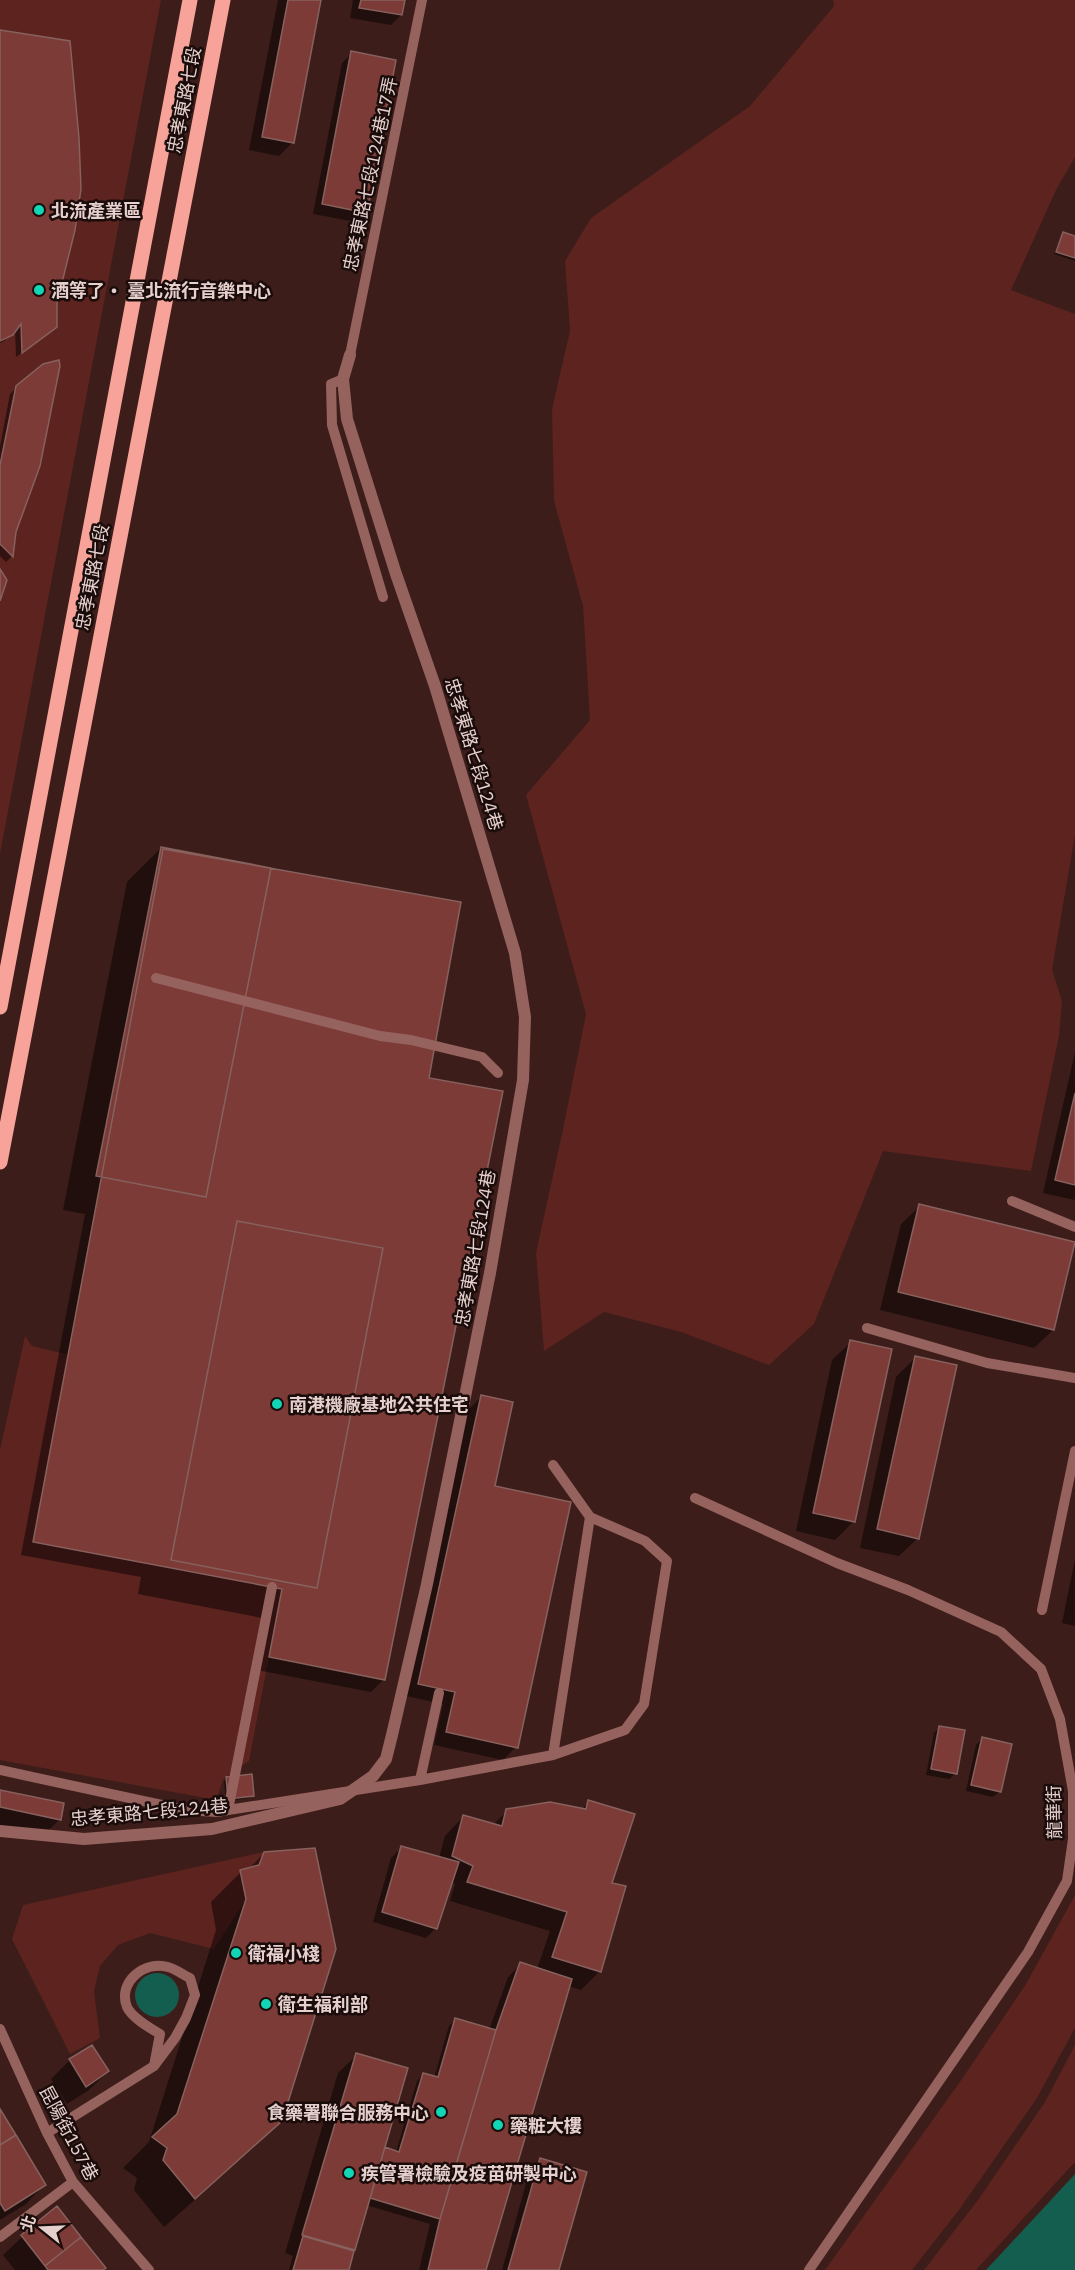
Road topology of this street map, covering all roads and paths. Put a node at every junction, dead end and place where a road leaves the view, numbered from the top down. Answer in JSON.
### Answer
{"nodes":[{"id":1,"x":190,"y":0,"type":"edge"},
{"id":2,"x":223,"y":0,"type":"edge"},
{"id":3,"x":422,"y":0,"type":"edge"},
{"id":4,"x":350,"y":355,"type":"joint"},
{"id":5,"x":343,"y":379,"type":"junction"},
{"id":6,"x":383,"y":597,"type":"dead end"},
{"id":7,"x":156,"y":978,"type":"dead end"},
{"id":8,"x":0,"y":1007,"type":"edge"},
{"id":9,"x":498,"y":1073,"type":"dead end"},
{"id":10,"x":0,"y":1162,"type":"edge"},
{"id":11,"x":1012,"y":1201,"type":"dead end"},
{"id":12,"x":1075,"y":1227,"type":"edge"},
{"id":13,"x":867,"y":1328,"type":"dead end"},
{"id":14,"x":1075,"y":1378,"type":"edge"},
{"id":15,"x":1075,"y":1451,"type":"edge"},
{"id":16,"x":553,"y":1465,"type":"dead end"},
{"id":17,"x":695,"y":1498,"type":"dead end"},
{"id":18,"x":590,"y":1517,"type":"junction"},
{"id":19,"x":272,"y":1587,"type":"dead end"},
{"id":20,"x":1042,"y":1610,"type":"dead end"},
{"id":21,"x":439,"y":1694,"type":"dead end"},
{"id":22,"x":553,"y":1755,"type":"junction"},
{"id":23,"x":0,"y":1770,"type":"edge"},
{"id":24,"x":420,"y":1780,"type":"junction"},
{"id":25,"x":1074,"y":1791,"type":"edge"},
{"id":26,"x":228,"y":1810,"type":"junction"},
{"id":27,"x":0,"y":1831,"type":"edge"},
{"id":28,"x":0,"y":2029,"type":"edge"},
{"id":29,"x":154,"y":2066,"type":"junction"},
{"id":30,"x":46,"y":2133,"type":"junction"},
{"id":31,"x":74,"y":2182,"type":"junction"},
{"id":32,"x":0,"y":2237,"type":"edge"},
{"id":33,"x":149,"y":2270,"type":"edge"},
{"id":34,"x":810,"y":2270,"type":"edge"}],
"edges":[{"from":1,"to":8,"type":"main road","name":"忠孝東路七段"},
{"from":2,"to":10,"type":"main road","name":"忠孝東路七段"},
{"from":3,"to":4,"type":"lane","name":"忠孝東路七段124巷17弄"},
{"from":4,"to":5,"type":"street","name":"忠孝東路七段124巷","bridge":true},
{"from":5,"to":6,"type":"lane"},
{"from":5,"to":27,"type":"street","name":"忠孝東路七段124巷","bridge":true},
{"from":7,"to":9,"type":"lane"},
{"from":11,"to":12,"type":"lane"},
{"from":13,"to":14,"type":"lane"},
{"from":15,"to":20,"type":"lane"},
{"from":16,"to":18,"type":"lane"},
{"from":17,"to":25,"type":"lane","name":"龍華街"},
{"from":18,"to":22,"type":"lane"},
{"from":18,"to":22,"type":"lane"},
{"from":19,"to":26,"type":"lane"},
{"from":21,"to":24,"type":"lane"},
{"from":22,"to":24,"type":"lane"},
{"from":23,"to":26,"type":"lane"},
{"from":24,"to":26,"type":"lane"},
{"from":25,"to":34,"type":"lane","name":"龍華街"},
{"from":28,"to":30,"type":"lane","name":"昆陽街157巷"},
{"from":29,"to":29,"type":"lane"},
{"from":29,"to":30,"type":"lane"},
{"from":30,"to":31,"type":"lane","name":"昆陽街157巷"},
{"from":31,"to":32,"type":"lane"},
{"from":31,"to":33,"type":"lane","name":"昆陽街157巷"}]}
